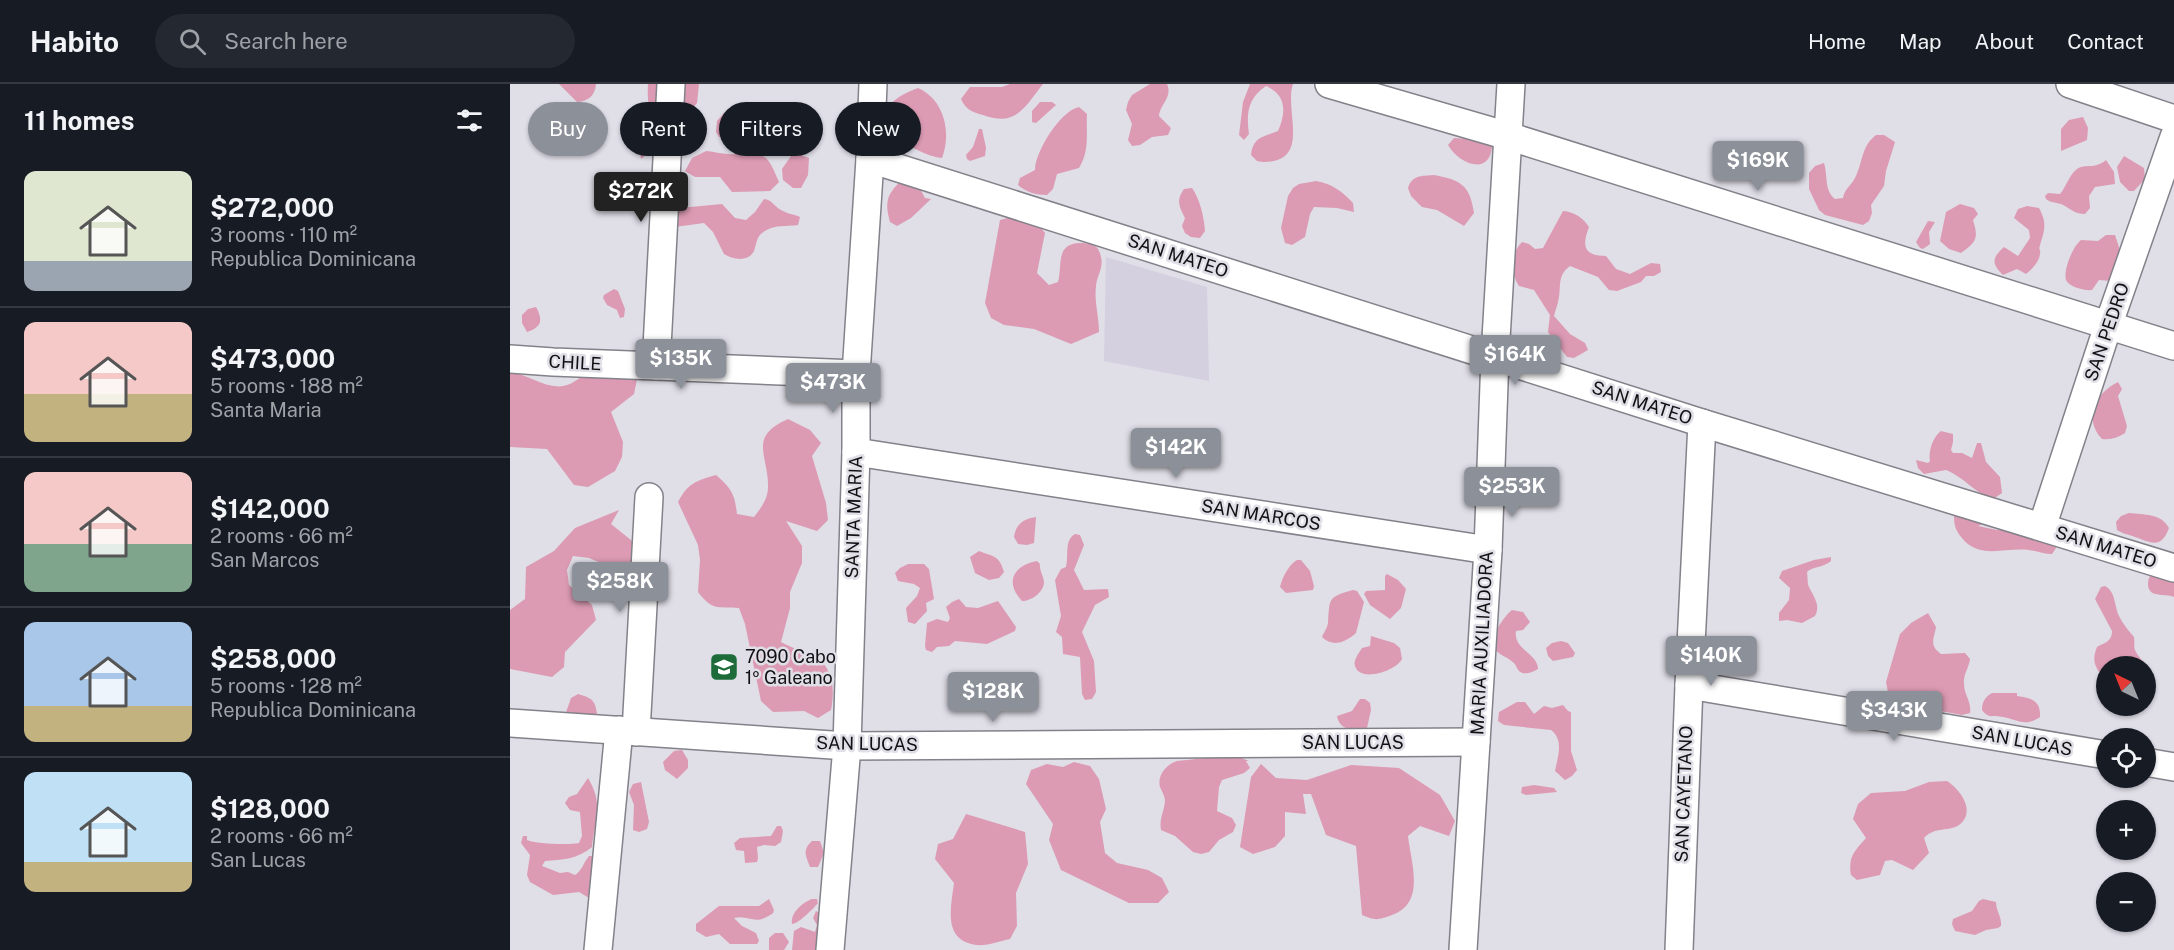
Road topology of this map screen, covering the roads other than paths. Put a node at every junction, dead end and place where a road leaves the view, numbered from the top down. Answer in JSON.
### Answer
{"nodes":[{"id":1,"x":671,"y":84,"type":"edge"},
{"id":2,"x":873,"y":84,"type":"edge"},
{"id":3,"x":1329,"y":84,"type":"edge"},
{"id":4,"x":1511,"y":84,"type":"edge"},
{"id":5,"x":2070,"y":84,"type":"edge"},
{"id":6,"x":2174,"y":119,"type":"edge"},
{"id":7,"x":1508,"y":136,"type":"junction"},
{"id":8,"x":2174,"y":137,"type":"edge"},
{"id":9,"x":870,"y":159,"type":"junction"},
{"id":10,"x":2108,"y":326,"type":"junction"},
{"id":11,"x":2174,"y":346,"type":"edge"},
{"id":12,"x":1495,"y":356,"type":"junction"},
{"id":13,"x":510,"y":359,"type":"edge"},
{"id":14,"x":656,"y":366,"type":"junction"},
{"id":15,"x":855,"y":374,"type":"junction"},
{"id":16,"x":1702,"y":423,"type":"junction"},
{"id":17,"x":856,"y":452,"type":"junction"},
{"id":18,"x":649,"y":496,"type":"dead end"},
{"id":19,"x":2042,"y":527,"type":"junction"},
{"id":20,"x":1488,"y":550,"type":"junction"},
{"id":21,"x":2174,"y":568,"type":"edge"},
{"id":22,"x":1689,"y":685,"type":"junction"},
{"id":23,"x":510,"y":723,"type":"edge"},
{"id":24,"x":627,"y":731,"type":"junction"},
{"id":25,"x":1476,"y":742,"type":"junction"},
{"id":26,"x":847,"y":746,"type":"junction"},
{"id":27,"x":2096,"y":753,"type":"edge"},
{"id":28,"x":2156,"y":764,"type":"edge"},
{"id":29,"x":2174,"y":766,"type":"edge"},
{"id":30,"x":598,"y":950,"type":"edge"},
{"id":31,"x":830,"y":950,"type":"edge"},
{"id":32,"x":1463,"y":950,"type":"edge"},
{"id":33,"x":1679,"y":950,"type":"edge"}],
"edges":[{"from":1,"to":14,"type":"street"},
{"from":2,"to":9,"type":"street","name":"SANTA MARIA"},
{"from":3,"to":7,"type":"street"},
{"from":4,"to":7,"type":"street","name":"MARIA AUXILIADORA"},
{"from":5,"to":6,"type":"street"},
{"from":7,"to":10,"type":"street"},
{"from":7,"to":12,"type":"street","name":"MARIA AUXILIADORA"},
{"from":8,"to":10,"type":"street","name":"SAN PEDRO"},
{"from":9,"to":12,"type":"street","name":"SAN MATEO"},
{"from":9,"to":15,"type":"street","name":"SANTA MARIA"},
{"from":10,"to":11,"type":"street"},
{"from":10,"to":19,"type":"street","name":"SAN PEDRO"},
{"from":12,"to":16,"type":"street","name":"SAN MATEO"},
{"from":12,"to":20,"type":"street","name":"MARIA AUXILIADORA"},
{"from":13,"to":14,"type":"street","name":"CHILE"},
{"from":14,"to":15,"type":"street","name":"CHILE"},
{"from":15,"to":17,"type":"street","name":"SANTA MARIA"},
{"from":16,"to":19,"type":"street","name":"SAN MATEO"},
{"from":16,"to":22,"type":"street","name":"SAN CAYETANO"},
{"from":17,"to":20,"type":"street","name":"SAN MARCOS"},
{"from":17,"to":26,"type":"street","name":"SANTA MARIA"},
{"from":18,"to":24,"type":"street"},
{"from":19,"to":21,"type":"street","name":"SAN MATEO"},
{"from":20,"to":25,"type":"street","name":"MARIA AUXILIADORA"},
{"from":22,"to":27,"type":"street","name":"SAN LUCAS"},
{"from":22,"to":33,"type":"street","name":"SAN CAYETANO"},
{"from":23,"to":24,"type":"street","name":"SAN LUCAS"},
{"from":24,"to":26,"type":"street","name":"SAN LUCAS"},
{"from":24,"to":30,"type":"street"},
{"from":25,"to":26,"type":"street","name":"SAN LUCAS"},
{"from":25,"to":32,"type":"street","name":"MARIA AUXILIADORA"},
{"from":26,"to":31,"type":"street","name":"SANTA MARIA"},
{"from":28,"to":29,"type":"street"}]}
